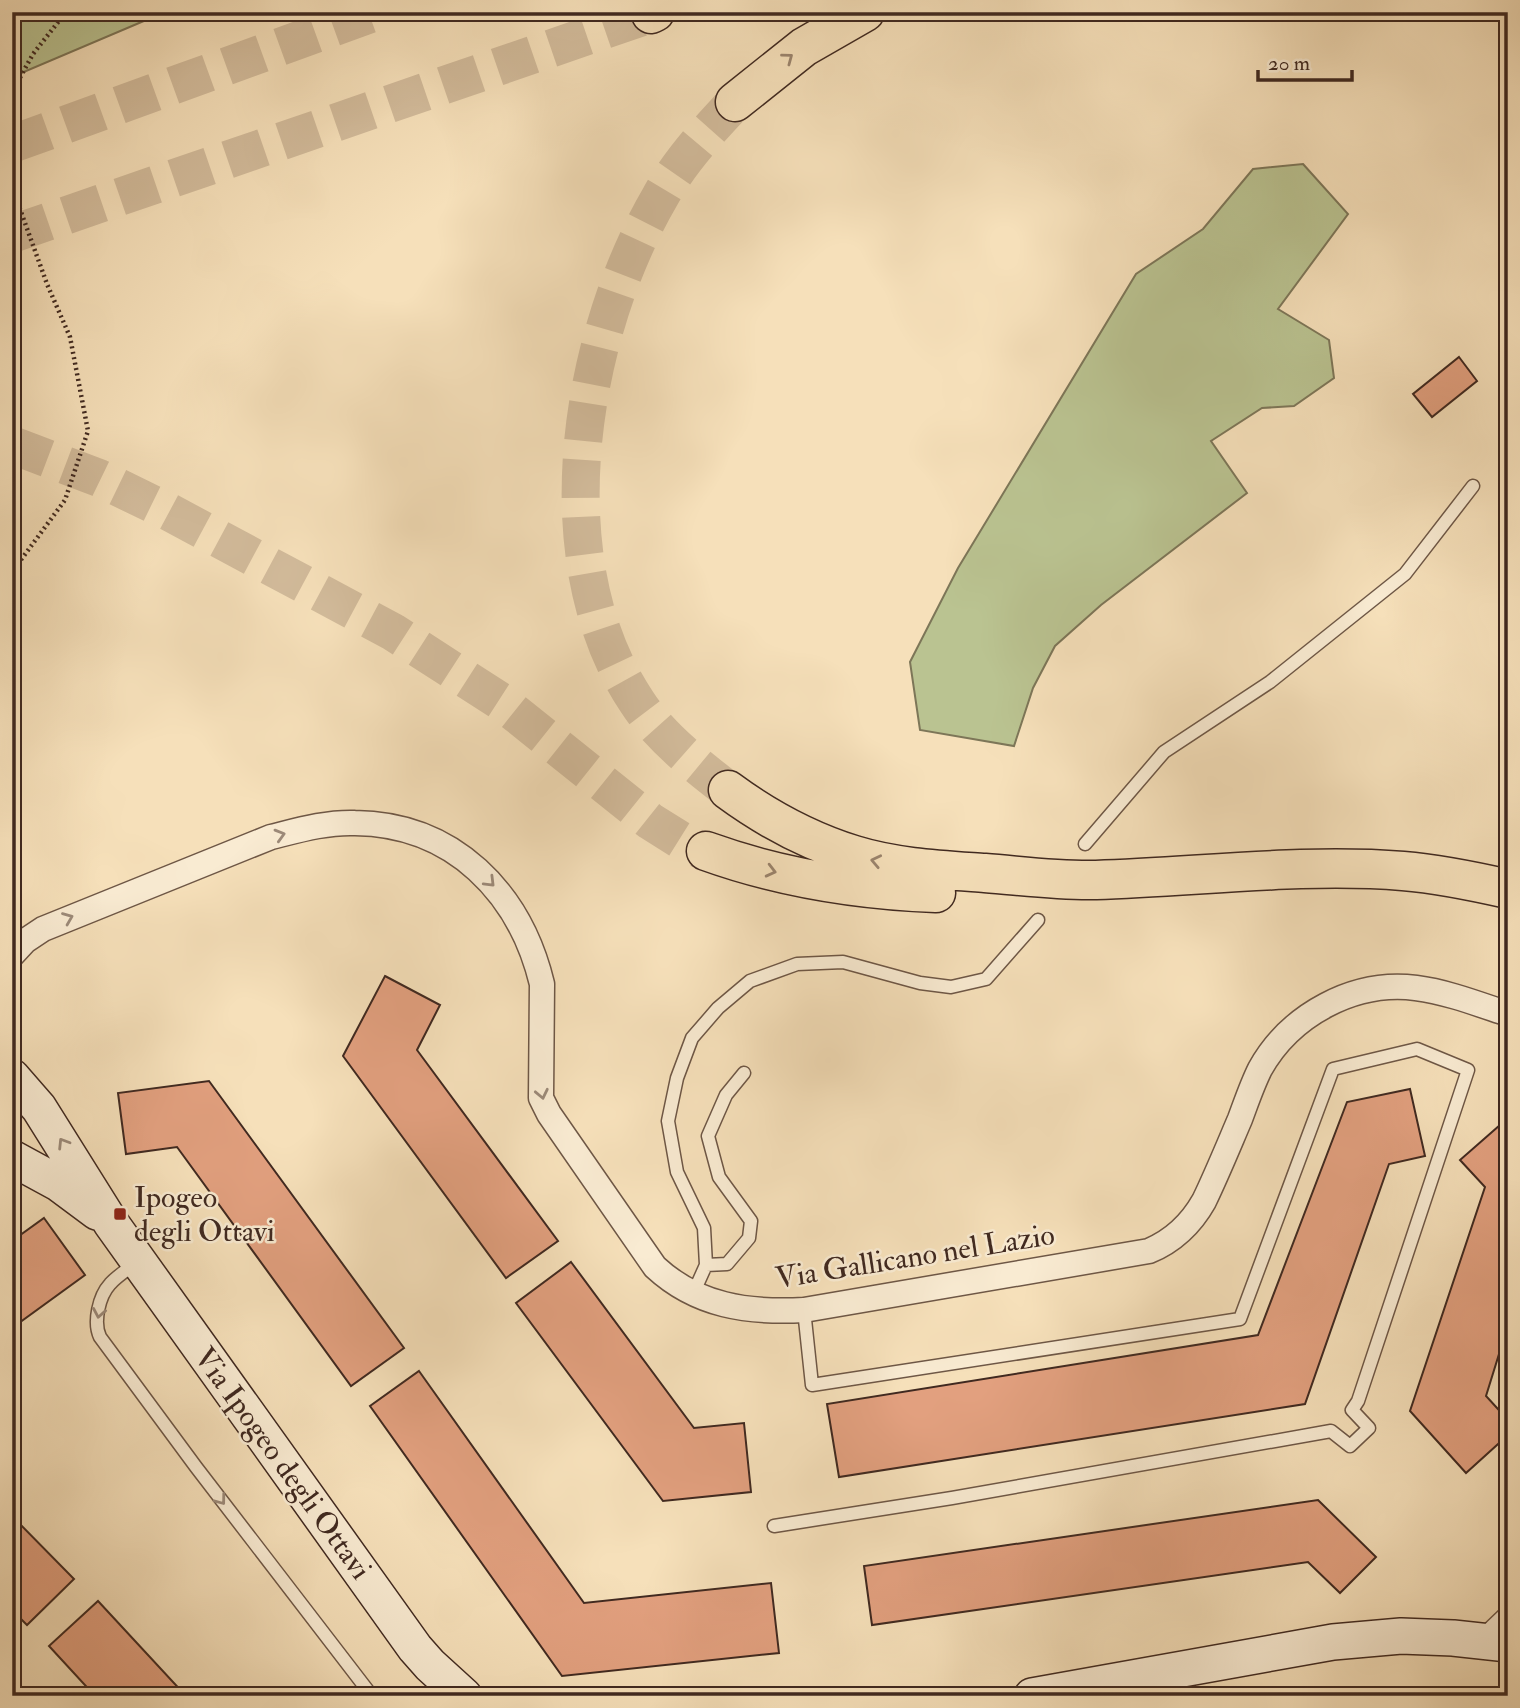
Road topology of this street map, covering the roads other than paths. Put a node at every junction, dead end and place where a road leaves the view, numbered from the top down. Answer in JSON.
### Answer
{"nodes":[{"id":1,"x":865,"y":12,"type":"edge"},
{"id":2,"x":735,"y":102,"type":"tunnel mouth"},
{"id":3,"x":1473,"y":486,"type":"dead end"},
{"id":4,"x":728,"y":790,"type":"tunnel mouth"},
{"id":5,"x":1085,"y":844,"type":"dead end"},
{"id":6,"x":706,"y":851,"type":"tunnel mouth"},
{"id":7,"x":1041,"y":880,"type":"junction"},
{"id":8,"x":1508,"y":888,"type":"edge"},
{"id":9,"x":1038,"y":920,"type":"dead end"},
{"id":10,"x":12,"y":955,"type":"edge"},
{"id":11,"x":1508,"y":1014,"type":"edge"},
{"id":12,"x":744,"y":1073,"type":"dead end"},
{"id":13,"x":12,"y":1077,"type":"edge"},
{"id":14,"x":12,"y":1158,"type":"edge"},
{"id":15,"x":111,"y":1223,"type":"junction"},
{"id":16,"x":139,"y":1261,"type":"junction"},
{"id":17,"x":706,"y":1265,"type":"junction"},
{"id":18,"x":693,"y":1294,"type":"junction"},
{"id":19,"x":804,"y":1310,"type":"junction"},
{"id":20,"x":774,"y":1526,"type":"dead end"},
{"id":21,"x":1500,"y":1635,"type":"edge"},
{"id":22,"x":1144,"y":1686,"type":"edge"},
{"id":23,"x":372,"y":1696,"type":"edge"},
{"id":24,"x":464,"y":1696,"type":"edge"},
{"id":25,"x":1032,"y":1696,"type":"edge"}],
"edges":[{"from":2,"to":1,"type":"highway","one_way":true},
{"from":3,"to":5,"type":"lane"},
{"from":7,"to":4,"type":"highway","one_way":true},
{"from":6,"to":7,"type":"highway","one_way":true},
{"from":7,"to":8,"type":"highway"},
{"from":9,"to":17,"type":"lane"},
{"from":10,"to":18,"type":"street","name":"Via Gallicano nel Lazio","one_way":true},
{"from":11,"to":19,"type":"street","name":"Via Gallicano nel Lazio"},
{"from":12,"to":17,"type":"lane"},
{"from":15,"to":13,"type":"street","name":"Via Ipogeo degli Ottavi","one_way":true},
{"from":14,"to":15,"type":"street","name":"Via Ipogeo degli Ottavi"},
{"from":15,"to":16,"type":"street","name":"Via Ipogeo degli Ottavi"},
{"from":16,"to":23,"type":"lane","one_way":true},
{"from":16,"to":24,"type":"street","name":"Via Ipogeo degli Ottavi"},
{"from":17,"to":18,"type":"lane"},
{"from":18,"to":19,"type":"street","name":"Via Gallicano nel Lazio"},
{"from":19,"to":20,"type":"lane"},
{"from":21,"to":22,"type":"street"},
{"from":22,"to":25,"type":"street"}]}
